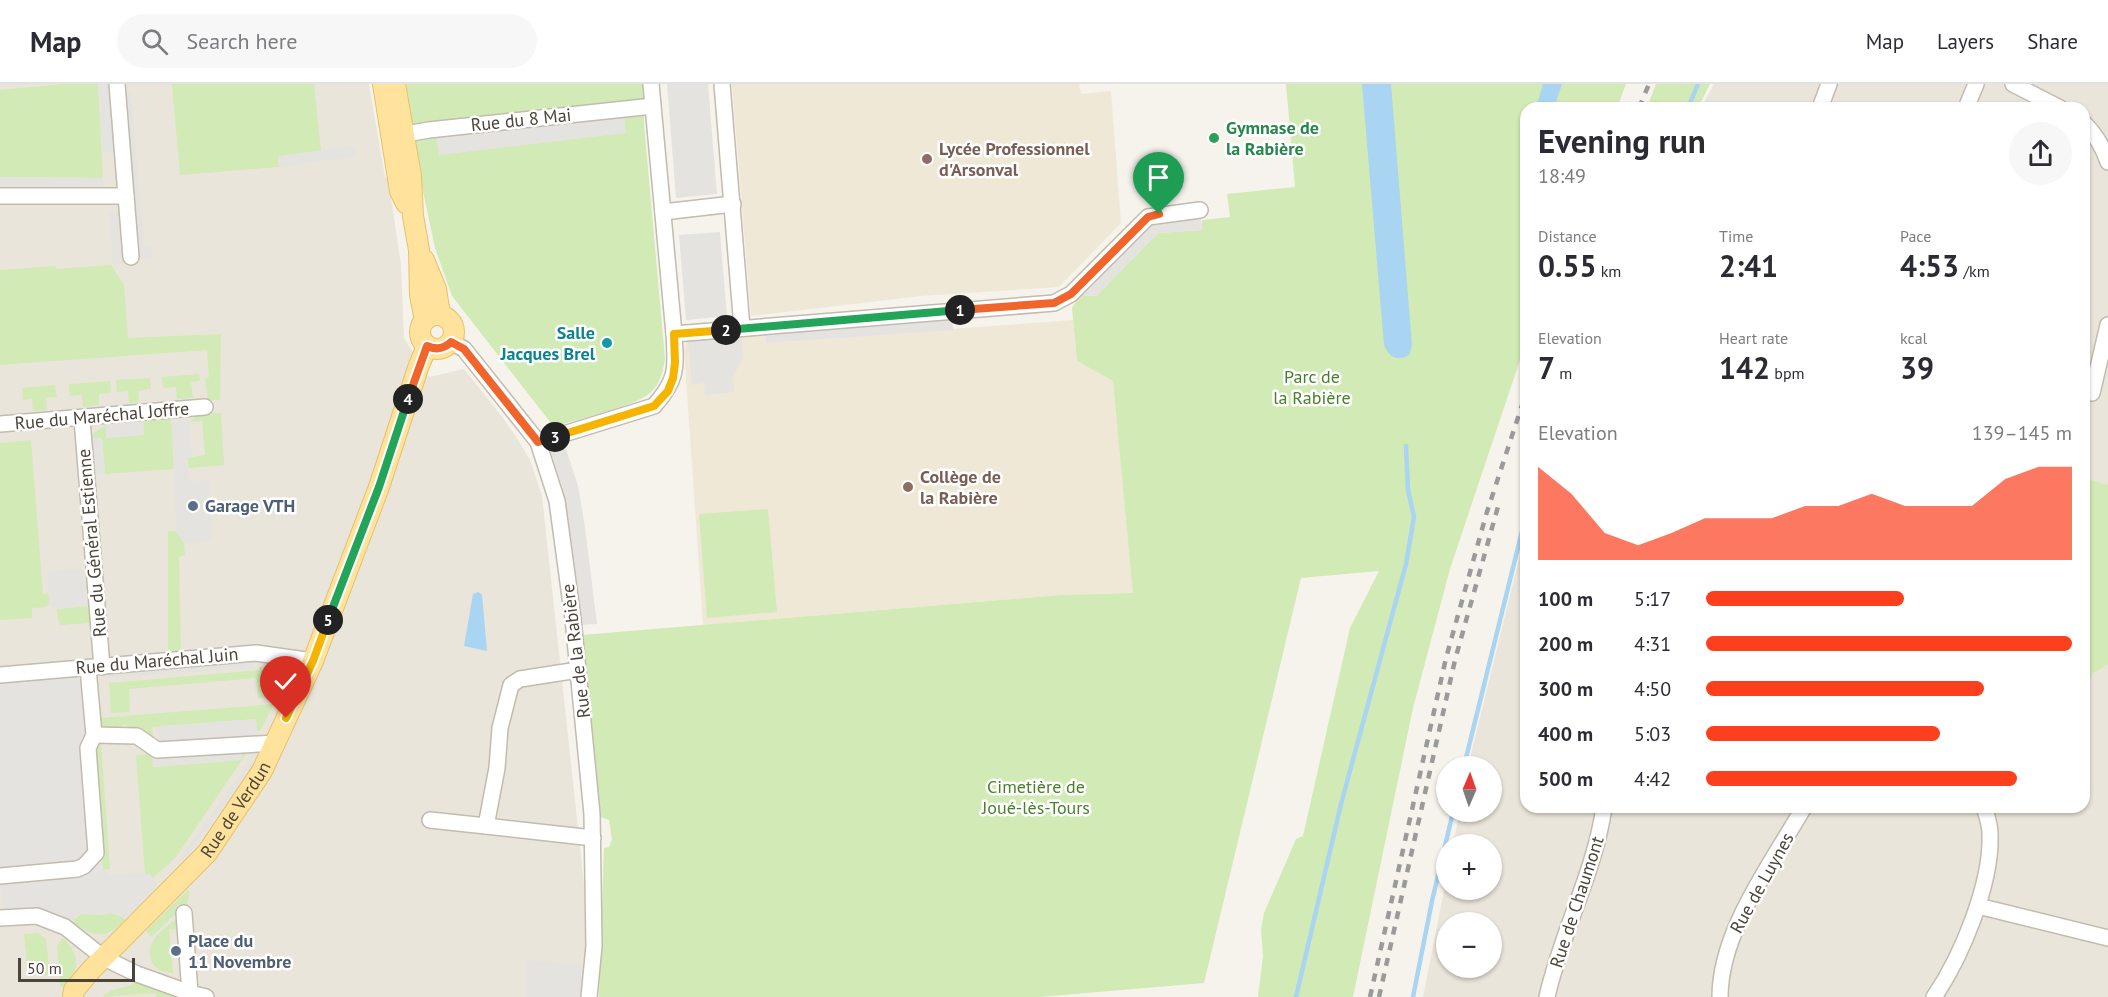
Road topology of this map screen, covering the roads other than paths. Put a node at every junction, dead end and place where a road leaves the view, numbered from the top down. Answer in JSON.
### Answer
{"nodes":[{"id":1,"x":117,"y":84,"type":"edge"},
{"id":2,"x":383,"y":84,"type":"edge"},
{"id":3,"x":395,"y":84,"type":"edge"},
{"id":4,"x":651,"y":84,"type":"edge"},
{"id":5,"x":722,"y":84,"type":"edge"},
{"id":6,"x":1829,"y":84,"type":"edge"},
{"id":7,"x":1976,"y":84,"type":"edge"},
{"id":8,"x":2013,"y":84,"type":"edge"},
{"id":9,"x":1822,"y":102,"type":"edge"},
{"id":10,"x":1968,"y":102,"type":"edge"},
{"id":11,"x":2048,"y":102,"type":"edge"},
{"id":12,"x":653,"y":106,"type":"junction"},
{"id":13,"x":2090,"y":130,"type":"edge"},
{"id":14,"x":397,"y":136,"type":"junction"},
{"id":15,"x":2108,"y":162,"type":"edge"},
{"id":16,"x":0,"y":196,"type":"edge"},
{"id":17,"x":126,"y":196,"type":"junction"},
{"id":18,"x":733,"y":204,"type":"junction"},
{"id":19,"x":1200,"y":210,"type":"dead end"},
{"id":20,"x":663,"y":212,"type":"junction"},
{"id":21,"x":131,"y":257,"type":"dead end"},
{"id":22,"x":433,"y":317,"type":"junction"},
{"id":23,"x":2108,"y":325,"type":"edge"},
{"id":24,"x":742,"y":328,"type":"junction"},
{"id":25,"x":674,"y":334,"type":"junction"},
{"id":26,"x":451,"y":342,"type":"junction"},
{"id":27,"x":427,"y":346,"type":"junction"},
{"id":28,"x":2090,"y":385,"type":"edge"},
{"id":29,"x":2090,"y":392,"type":"edge"},
{"id":30,"x":2108,"y":397,"type":"edge"},
{"id":31,"x":205,"y":407,"type":"dead end"},
{"id":32,"x":82,"y":419,"type":"junction"},
{"id":33,"x":0,"y":424,"type":"edge"},
{"id":34,"x":538,"y":442,"type":"junction"},
{"id":35,"x":313,"y":661,"type":"junction"},
{"id":36,"x":95,"y":667,"type":"junction"},
{"id":37,"x":578,"y":670,"type":"junction"},
{"id":38,"x":0,"y":675,"type":"edge"},
{"id":39,"x":94,"y":735,"type":"junction"},
{"id":40,"x":275,"y":743,"type":"junction"},
{"id":41,"x":1603,"y":813,"type":"edge"},
{"id":42,"x":1801,"y":813,"type":"edge"},
{"id":43,"x":1985,"y":813,"type":"edge"},
{"id":44,"x":430,"y":820,"type":"dead end"},
{"id":45,"x":486,"y":826,"type":"junction"},
{"id":46,"x":593,"y":838,"type":"junction"},
{"id":47,"x":0,"y":876,"type":"edge"},
{"id":48,"x":1978,"y":906,"type":"junction"},
{"id":49,"x":184,"y":913,"type":"dead end"},
{"id":50,"x":0,"y":918,"type":"edge"},
{"id":51,"x":2108,"y":938,"type":"edge"},
{"id":52,"x":98,"y":963,"type":"junction"},
{"id":53,"x":190,"y":993,"type":"junction"},
{"id":54,"x":73,"y":997,"type":"edge"},
{"id":55,"x":86,"y":997,"type":"edge"},
{"id":56,"x":206,"y":997,"type":"edge"},
{"id":57,"x":589,"y":997,"type":"edge"},
{"id":58,"x":1547,"y":997,"type":"edge"},
{"id":59,"x":1720,"y":997,"type":"edge"},
{"id":60,"x":1934,"y":997,"type":"edge"}],
"edges":[{"from":1,"to":17,"type":"street"},
{"from":2,"to":14,"type":"main road"},
{"from":3,"to":14,"type":"main road"},
{"from":4,"to":12,"type":"street"},
{"from":5,"to":18,"type":"street"},
{"from":6,"to":9,"type":"street"},
{"from":7,"to":10,"type":"street"},
{"from":8,"to":11,"type":"street"},
{"from":12,"to":14,"type":"street","name":"Rue du 8 Mai"},
{"from":12,"to":20,"type":"street"},
{"from":13,"to":15,"type":"street"},
{"from":14,"to":22,"type":"main road"},
{"from":16,"to":17,"type":"street"},
{"from":17,"to":21,"type":"street"},
{"from":18,"to":20,"type":"street"},
{"from":18,"to":24,"type":"street"},
{"from":19,"to":24,"type":"street"},
{"from":20,"to":25,"type":"street"},
{"from":22,"to":26,"type":"main road"},
{"from":22,"to":27,"type":"main road"},
{"from":23,"to":28,"type":"street"},
{"from":24,"to":25,"type":"street"},
{"from":25,"to":34,"type":"street"},
{"from":26,"to":27,"type":"main road"},
{"from":26,"to":34,"type":"street","name":"Rue de la Rabière"},
{"from":27,"to":35,"type":"main road","name":"Rue de Verdun"},
{"from":29,"to":30,"type":"street"},
{"from":31,"to":32,"type":"street","name":"Rue du Maréchal Joffre"},
{"from":32,"to":33,"type":"street","name":"Rue du Maréchal Joffre"},
{"from":32,"to":36,"type":"street","name":"Rue du Général Estienne"},
{"from":34,"to":37,"type":"street","name":"Rue de la Rabière"},
{"from":35,"to":36,"type":"street","name":"Rue du Maréchal Juin"},
{"from":35,"to":40,"type":"main road","name":"Rue de Verdun"},
{"from":36,"to":38,"type":"street","name":"Rue du Maréchal Juin"},
{"from":36,"to":39,"type":"street","name":"Rue du Général Estienne"},
{"from":37,"to":45,"type":"street"},
{"from":37,"to":46,"type":"street","name":"Rue de la Rabière"},
{"from":39,"to":40,"type":"street"},
{"from":39,"to":47,"type":"street","name":"Rue du Général Estienne"},
{"from":40,"to":52,"type":"main road","name":"Rue de Verdun"},
{"from":41,"to":58,"type":"street","name":"Rue de Chaumont"},
{"from":42,"to":59,"type":"street","name":"Rue de Luynes"},
{"from":43,"to":48,"type":"street"},
{"from":44,"to":45,"type":"street"},
{"from":45,"to":46,"type":"street"},
{"from":46,"to":57,"type":"street","name":"Rue de la Rabière"},
{"from":48,"to":51,"type":"street"},
{"from":48,"to":60,"type":"street"},
{"from":49,"to":53,"type":"street"},
{"from":50,"to":52,"type":"street"},
{"from":52,"to":53,"type":"street"},
{"from":52,"to":54,"type":"main road","name":"Rue de Verdun"},
{"from":52,"to":55,"type":"main road"},
{"from":53,"to":56,"type":"street"}]}
